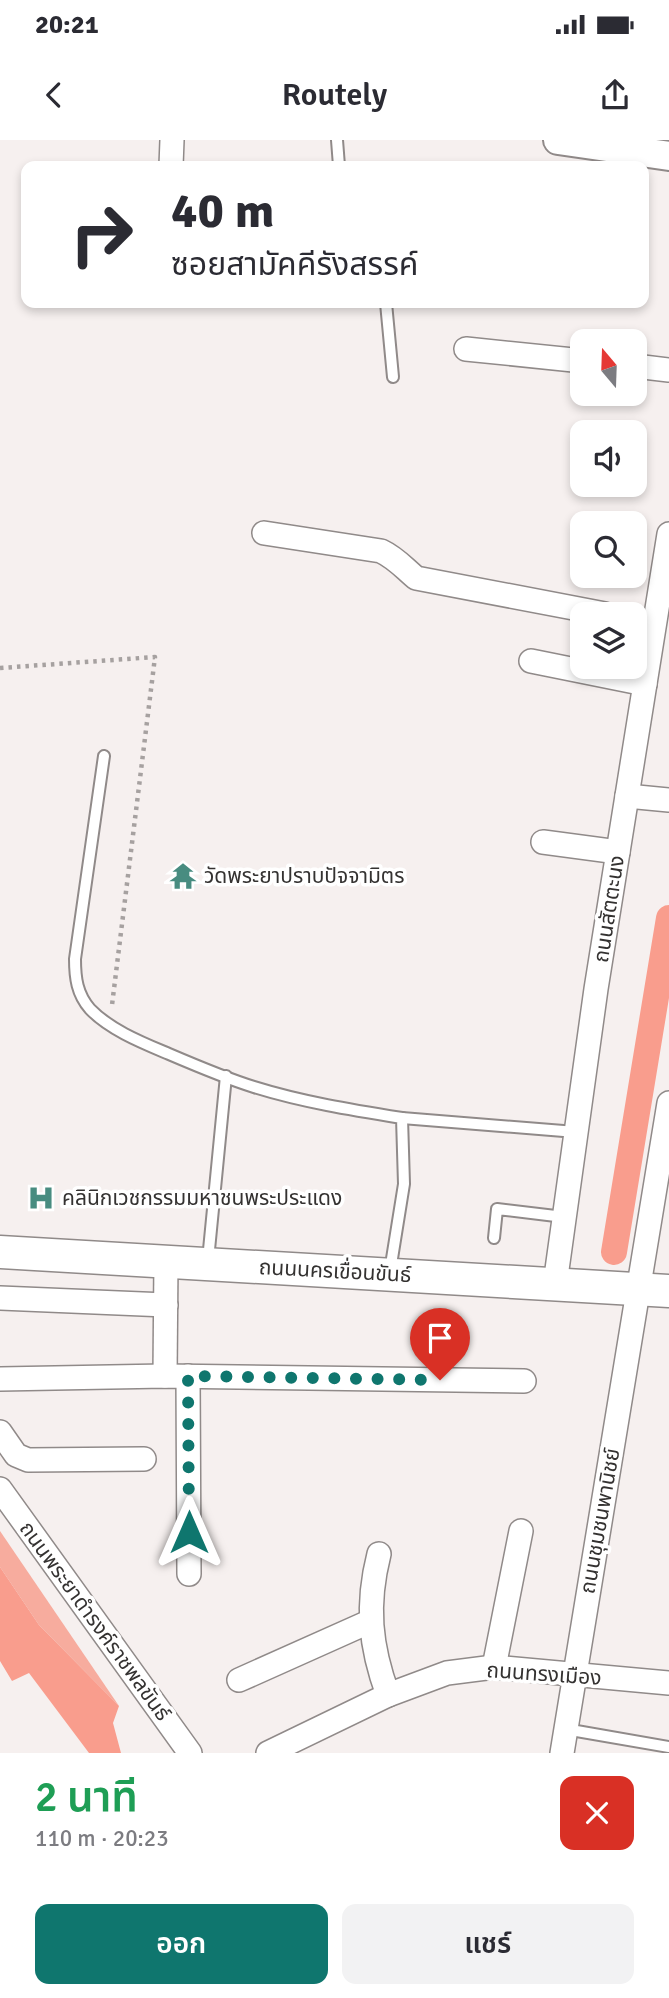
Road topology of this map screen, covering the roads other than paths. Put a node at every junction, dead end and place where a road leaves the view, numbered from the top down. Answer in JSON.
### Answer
{"nodes":[{"id":1,"x":172,"y":140,"type":"edge"},
{"id":2,"x":337,"y":140,"type":"edge"},
{"id":3,"x":558,"y":140,"type":"edge"},
{"id":4,"x":669,"y":156,"type":"edge"},
{"id":5,"x":171,"y":161,"type":"edge"},
{"id":6,"x":339,"y":161,"type":"edge"},
{"id":7,"x":386,"y":308,"type":"edge"},
{"id":8,"x":466,"y":349,"type":"dead end"},
{"id":9,"x":570,"y":360,"type":"edge"},
{"id":10,"x":648,"y":368,"type":"edge"},
{"id":11,"x":669,"y":370,"type":"edge"},
{"id":12,"x":393,"y":377,"type":"dead end"},
{"id":13,"x":264,"y":533,"type":"dead end"},
{"id":14,"x":669,"y":534,"type":"edge"},
{"id":15,"x":570,"y":607,"type":"edge"},
{"id":16,"x":647,"y":615,"type":"edge"},
{"id":17,"x":531,"y":661,"type":"dead end"},
{"id":18,"x":645,"y":679,"type":"edge"},
{"id":19,"x":645,"y":684,"type":"junction"},
{"id":20,"x":104,"y":756,"type":"dead end"},
{"id":21,"x":627,"y":796,"type":"junction"},
{"id":22,"x":669,"y":800,"type":"edge"},
{"id":23,"x":543,"y":842,"type":"dead end"},
{"id":24,"x":618,"y":852,"type":"junction"},
{"id":25,"x":226,"y":1076,"type":"junction"},
{"id":26,"x":669,"y":1103,"type":"edge"},
{"id":27,"x":402,"y":1118,"type":"junction"},
{"id":28,"x":576,"y":1132,"type":"junction"},
{"id":29,"x":564,"y":1216,"type":"junction"},
{"id":30,"x":494,"y":1238,"type":"dead end"},
{"id":31,"x":0,"y":1252,"type":"edge"},
{"id":32,"x":166,"y":1261,"type":"junction"},
{"id":33,"x":208,"y":1263,"type":"junction"},
{"id":34,"x":390,"y":1274,"type":"junction"},
{"id":35,"x":555,"y":1284,"type":"junction"},
{"id":36,"x":654,"y":1290,"type":"edge"},
{"id":37,"x":0,"y":1298,"type":"edge"},
{"id":38,"x":166,"y":1305,"type":"junction"},
{"id":39,"x":177,"y":1376,"type":"junction"},
{"id":40,"x":0,"y":1379,"type":"edge"},
{"id":41,"x":524,"y":1381,"type":"dead end"},
{"id":42,"x":0,"y":1432,"type":"edge"},
{"id":43,"x":144,"y":1458,"type":"dead end"},
{"id":44,"x":0,"y":1489,"type":"edge"},
{"id":45,"x":521,"y":1531,"type":"dead end"},
{"id":46,"x":379,"y":1554,"type":"dead end"},
{"id":47,"x":189,"y":1574,"type":"dead end"},
{"id":48,"x":371,"y":1621,"type":"junction"},
{"id":49,"x":494,"y":1667,"type":"junction"},
{"id":50,"x":574,"y":1676,"type":"junction"},
{"id":51,"x":239,"y":1680,"type":"dead end"},
{"id":52,"x":669,"y":1683,"type":"edge"},
{"id":53,"x":388,"y":1695,"type":"junction"},
{"id":54,"x":565,"y":1729,"type":"junction"},
{"id":55,"x":669,"y":1747,"type":"edge"},
{"id":56,"x":190,"y":1753,"type":"edge"},
{"id":57,"x":268,"y":1753,"type":"edge"},
{"id":58,"x":562,"y":1753,"type":"edge"}],
"edges":[{"from":1,"to":5,"type":"street"},
{"from":2,"to":6,"type":"lane"},
{"from":3,"to":4,"type":"street"},
{"from":7,"to":12,"type":"lane"},
{"from":8,"to":9,"type":"street"},
{"from":10,"to":11,"type":"street"},
{"from":13,"to":15,"type":"street"},
{"from":14,"to":16,"type":"street","name":"ถนนสัตตะนง"},
{"from":17,"to":19,"type":"street"},
{"from":18,"to":19,"type":"street","name":"ถนนสัตตะนง"},
{"from":19,"to":21,"type":"street","name":"ถนนสัตตะนง"},
{"from":20,"to":25,"type":"lane"},
{"from":21,"to":22,"type":"street"},
{"from":21,"to":24,"type":"street","name":"ถนนสัตตะนง"},
{"from":23,"to":24,"type":"street"},
{"from":24,"to":28,"type":"street","name":"ถนนสัตตะนง"},
{"from":25,"to":27,"type":"lane"},
{"from":25,"to":33,"type":"lane"},
{"from":26,"to":36,"type":"street","name":"ถนนชุมชนพานิชย์"},
{"from":27,"to":28,"type":"lane"},
{"from":27,"to":34,"type":"lane"},
{"from":28,"to":29,"type":"street","name":"ถนนสัตตะนง"},
{"from":29,"to":30,"type":"lane"},
{"from":29,"to":35,"type":"street","name":"ถนนสัตตะนง"},
{"from":31,"to":32,"type":"main road","name":"ถนนนครเขื่อนขันธ์"},
{"from":32,"to":33,"type":"main road","name":"ถนนนครเขื่อนขันธ์"},
{"from":32,"to":38,"type":"street"},
{"from":33,"to":34,"type":"main road","name":"ถนนนครเขื่อนขันธ์"},
{"from":34,"to":35,"type":"main road","name":"ถนนนครเขื่อนขันธ์"},
{"from":35,"to":36,"type":"main road","name":"ถนนนครเขื่อนขันธ์"},
{"from":36,"to":50,"type":"street","name":"ถนนชุมชนพานิชย์"},
{"from":37,"to":38,"type":"street"},
{"from":38,"to":39,"type":"street"},
{"from":39,"to":40,"type":"street"},
{"from":39,"to":41,"type":"street"},
{"from":39,"to":47,"type":"street"},
{"from":42,"to":43,"type":"street"},
{"from":44,"to":56,"type":"street","name":"ถนนพระยาดำรงค์ราชพลขันธ์"},
{"from":45,"to":49,"type":"street"},
{"from":46,"to":48,"type":"street"},
{"from":48,"to":51,"type":"street"},
{"from":48,"to":53,"type":"street"},
{"from":49,"to":50,"type":"street","name":"ถนนทรงเมือง"},
{"from":49,"to":53,"type":"street","name":"ถนนทรงเมือง"},
{"from":50,"to":52,"type":"street","name":"ถนนทรงเมือง"},
{"from":50,"to":54,"type":"street","name":"ถนนชุมชนพานิชย์"},
{"from":53,"to":57,"type":"street","name":"ถนนทรงเมือง"},
{"from":54,"to":55,"type":"lane"},
{"from":54,"to":58,"type":"street","name":"ถนนชุมชนพานิชย์"}]}
